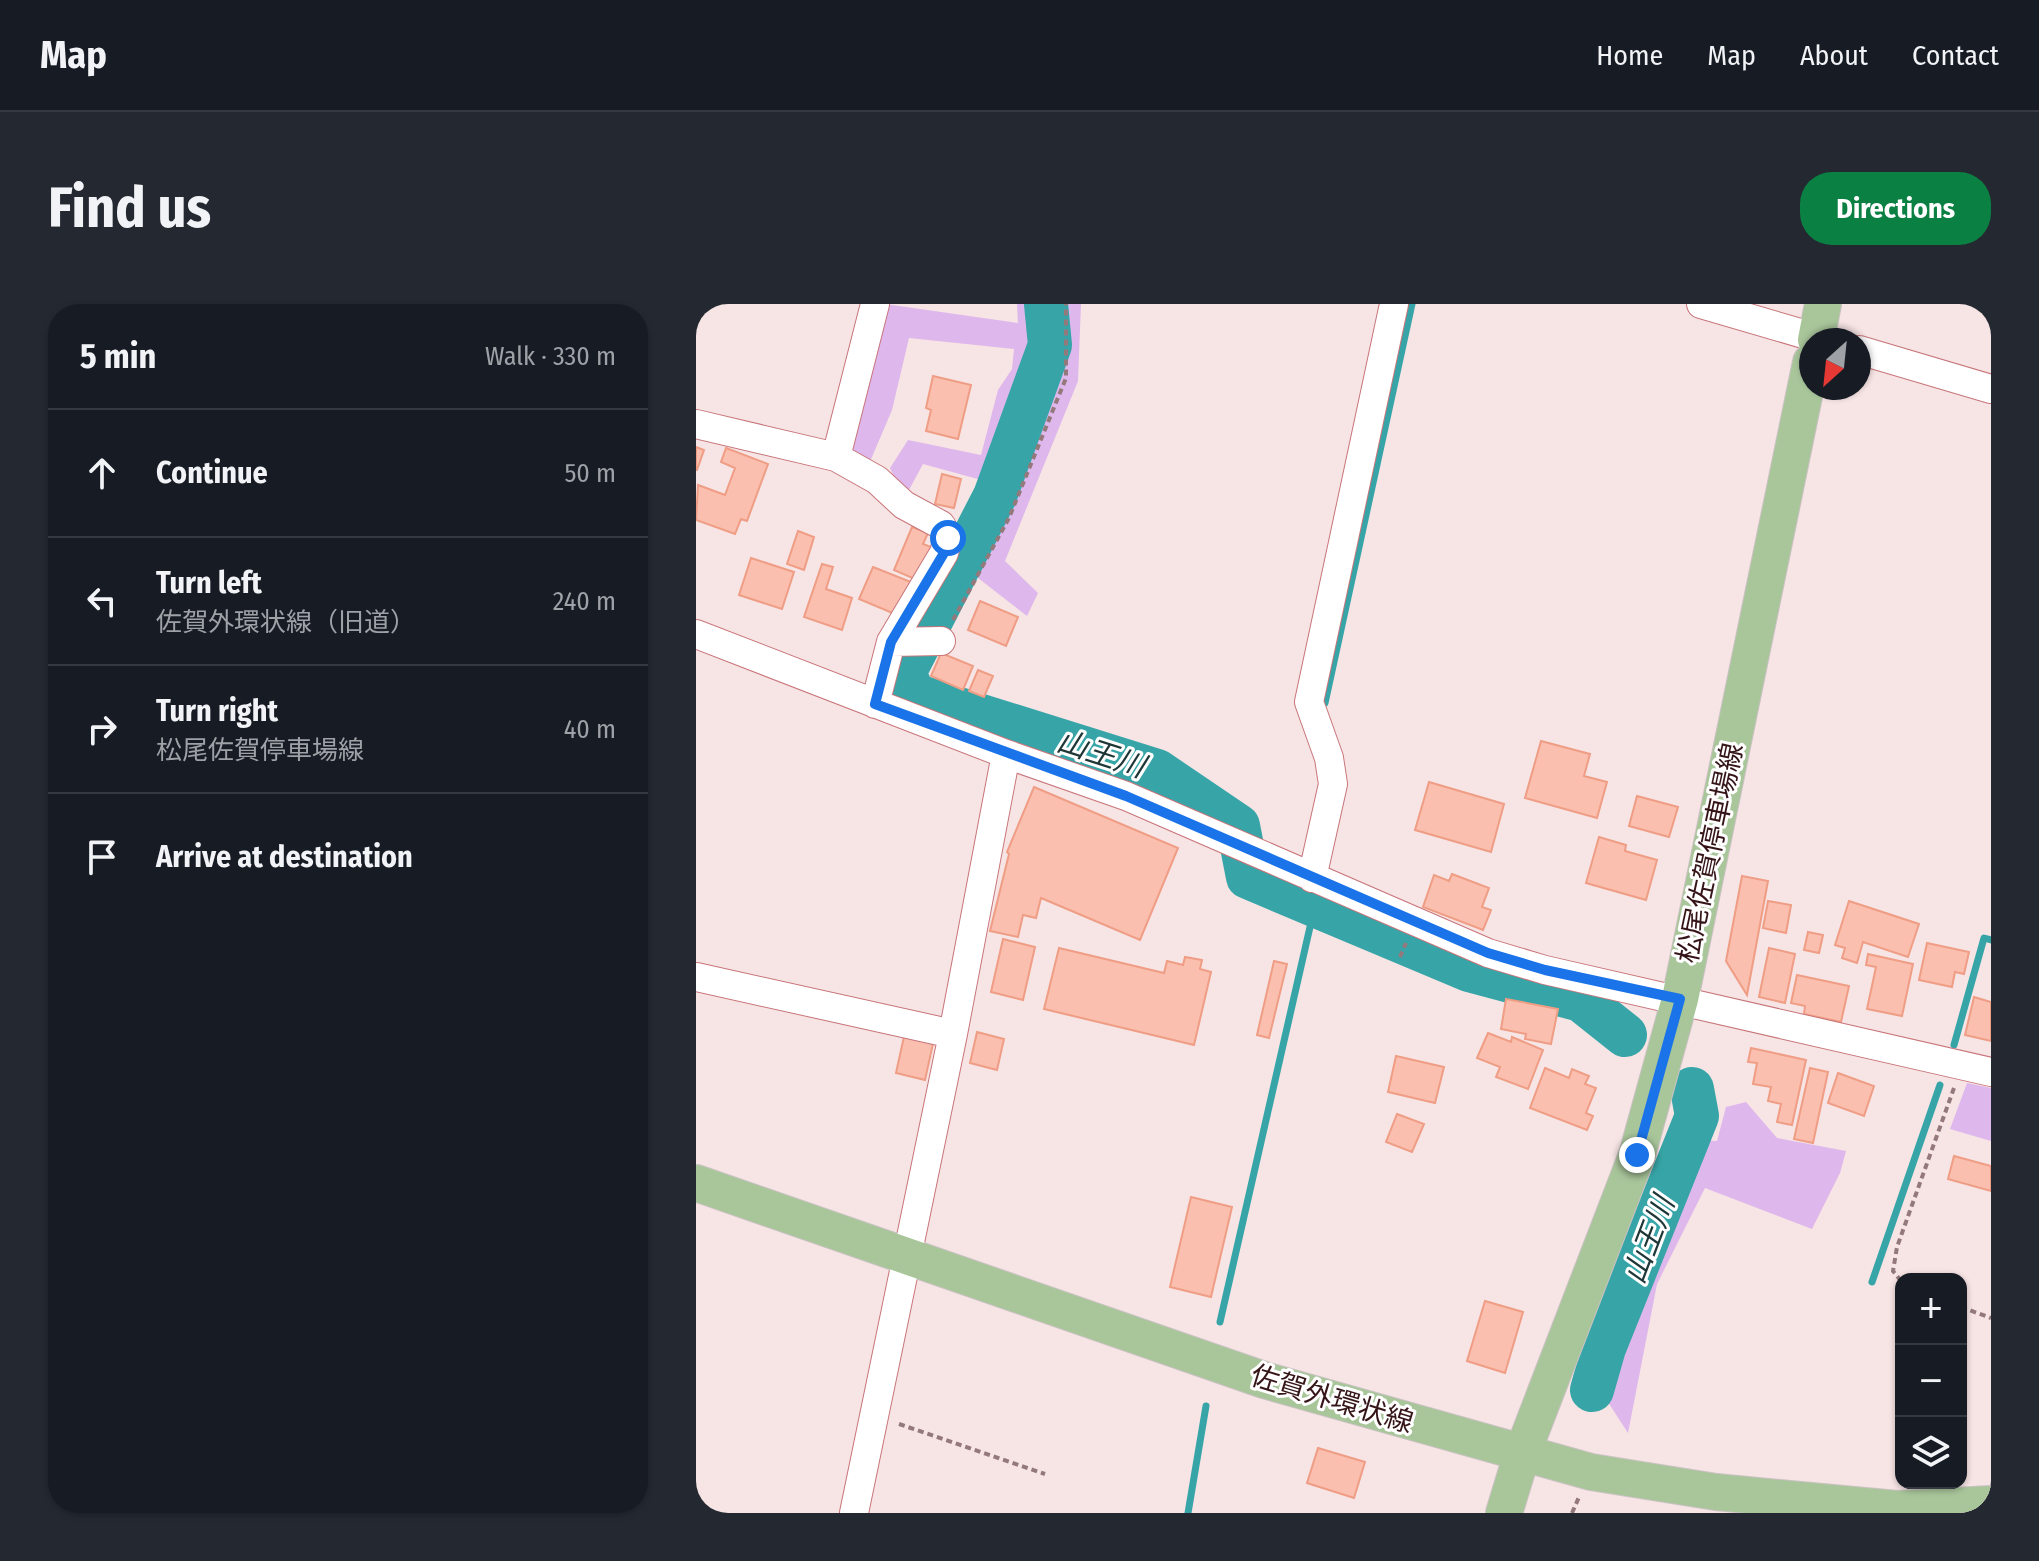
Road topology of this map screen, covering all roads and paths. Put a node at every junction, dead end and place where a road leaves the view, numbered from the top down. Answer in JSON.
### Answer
{"nodes":[{"id":1,"x":875,"y":304,"type":"edge"},
{"id":2,"x":1066,"y":304,"type":"edge"},
{"id":3,"x":1394,"y":304,"type":"edge"},
{"id":4,"x":1701,"y":304,"type":"edge"},
{"id":5,"x":1799,"y":332,"type":"edge"},
{"id":6,"x":1871,"y":354,"type":"edge"},
{"id":7,"x":1991,"y":389,"type":"edge"},
{"id":8,"x":1805,"y":400,"type":"edge"},
{"id":9,"x":696,"y":424,"type":"edge"},
{"id":10,"x":836,"y":457,"type":"junction"},
{"id":11,"x":696,"y":634,"type":"edge"},
{"id":12,"x":941,"y":641,"type":"joint"},
{"id":13,"x":891,"y":642,"type":"junction"},
{"id":14,"x":875,"y":704,"type":"junction"},
{"id":15,"x":1006,"y":754,"type":"junction"},
{"id":16,"x":1312,"y":878,"type":"junction"},
{"id":17,"x":696,"y":977,"type":"edge"},
{"id":18,"x":1680,"y":999,"type":"junction"},
{"id":19,"x":953,"y":1034,"type":"junction"},
{"id":20,"x":1962,"y":1066,"type":"junction"},
{"id":21,"x":1991,"y":1072,"type":"edge"},
{"id":22,"x":696,"y":1183,"type":"edge"},
{"id":23,"x":907,"y":1257,"type":"junction"},
{"id":24,"x":1895,"y":1274,"type":"edge"},
{"id":25,"x":1967,"y":1309,"type":"edge"},
{"id":26,"x":1991,"y":1318,"type":"edge"},
{"id":27,"x":874,"y":1416,"type":"junction"},
{"id":28,"x":1522,"y":1454,"type":"junction"},
{"id":29,"x":1045,"y":1474,"type":"dead end"},
{"id":30,"x":1991,"y":1504,"type":"edge"},
{"id":31,"x":854,"y":1513,"type":"edge"},
{"id":32,"x":1504,"y":1513,"type":"edge"}],
"edges":[{"from":1,"to":10,"type":"street"},
{"from":2,"to":12,"type":"path"},
{"from":3,"to":16,"type":"street"},
{"from":4,"to":5,"type":"street"},
{"from":6,"to":7,"type":"street"},
{"from":8,"to":18,"type":"main road","name":"松尾佐賀停車場線"},
{"from":9,"to":10,"type":"street"},
{"from":10,"to":13,"type":"street"},
{"from":11,"to":14,"type":"street"},
{"from":12,"to":13,"type":"street"},
{"from":13,"to":14,"type":"street"},
{"from":14,"to":15,"type":"street"},
{"from":15,"to":16,"type":"street"},
{"from":15,"to":19,"type":"street"},
{"from":16,"to":18,"type":"street"},
{"from":17,"to":19,"type":"street"},
{"from":18,"to":20,"type":"street"},
{"from":18,"to":28,"type":"main road","name":"松尾佐賀停車場線"},
{"from":19,"to":23,"type":"street"},
{"from":20,"to":21,"type":"street"},
{"from":20,"to":24,"type":"path"},
{"from":22,"to":23,"type":"main road","name":"佐賀外環状線"},
{"from":23,"to":27,"type":"street"},
{"from":23,"to":28,"type":"main road","name":"佐賀外環状線"},
{"from":25,"to":26,"type":"path"},
{"from":27,"to":29,"type":"path"},
{"from":27,"to":31,"type":"street"},
{"from":28,"to":30,"type":"main road","name":"佐賀外環状線"},
{"from":28,"to":32,"type":"main road","name":"松尾佐賀停車場線"}]}
